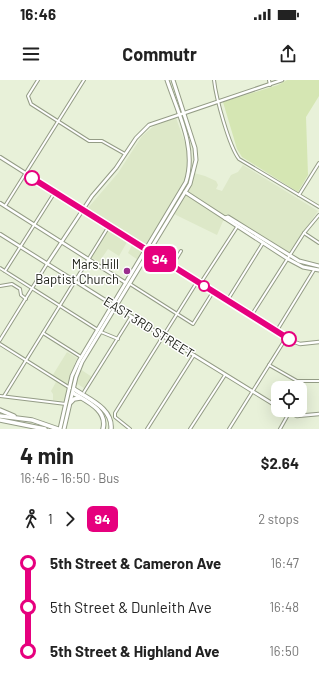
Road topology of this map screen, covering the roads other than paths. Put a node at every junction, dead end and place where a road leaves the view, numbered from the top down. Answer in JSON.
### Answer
{"nodes":[{"id":1,"x":38,"y":80,"type":"edge"},
{"id":2,"x":84,"y":80,"type":"edge"},
{"id":3,"x":167,"y":80,"type":"edge"},
{"id":4,"x":173,"y":80,"type":"edge"},
{"id":5,"x":214,"y":80,"type":"edge"},
{"id":6,"x":269,"y":80,"type":"edge"},
{"id":7,"x":282,"y":80,"type":"edge"},
{"id":8,"x":270,"y":85,"type":"junction"},
{"id":9,"x":218,"y":100,"type":"junction"},
{"id":10,"x":183,"y":112,"type":"junction"},
{"id":11,"x":178,"y":113,"type":"junction"},
{"id":12,"x":58,"y":122,"type":"junction"},
{"id":13,"x":125,"y":154,"type":"junction"},
{"id":14,"x":0,"y":157,"type":"edge"},
{"id":15,"x":319,"y":163,"type":"edge"},
{"id":16,"x":25,"y":173,"type":"junction"},
{"id":17,"x":182,"y":190,"type":"junction"},
{"id":18,"x":55,"y":192,"type":"junction"},
{"id":19,"x":186,"y":193,"type":"junction"},
{"id":20,"x":300,"y":195,"type":"junction"},
{"id":21,"x":0,"y":203,"type":"edge"},
{"id":22,"x":4,"y":206,"type":"junction"},
{"id":23,"x":319,"y":207,"type":"edge"},
{"id":24,"x":82,"y":210,"type":"junction"},
{"id":25,"x":319,"y":215,"type":"edge"},
{"id":26,"x":226,"y":218,"type":"junction"},
{"id":27,"x":34,"y":225,"type":"junction"},
{"id":28,"x":109,"y":226,"type":"junction"},
{"id":29,"x":237,"y":227,"type":"junction"},
{"id":30,"x":304,"y":233,"type":"junction"},
{"id":31,"x":0,"y":234,"type":"edge"},
{"id":32,"x":62,"y":242,"type":"junction"},
{"id":33,"x":263,"y":243,"type":"junction"},
{"id":34,"x":319,"y":243,"type":"edge"},
{"id":35,"x":20,"y":247,"type":"junction"},
{"id":36,"x":148,"y":251,"type":"junction"},
{"id":37,"x":181,"y":252,"type":"dead end"},
{"id":38,"x":289,"y":257,"type":"junction"},
{"id":39,"x":89,"y":259,"type":"junction"},
{"id":40,"x":47,"y":264,"type":"junction"},
{"id":41,"x":172,"y":266,"type":"junction"},
{"id":42,"x":0,"y":268,"type":"edge"},
{"id":43,"x":319,"y":268,"type":"edge"},
{"id":44,"x":314,"y":270,"type":"junction"},
{"id":45,"x":5,"y":271,"type":"junction"},
{"id":46,"x":75,"y":282,"type":"junction"},
{"id":47,"x":196,"y":282,"type":"junction"},
{"id":48,"x":128,"y":284,"type":"junction"},
{"id":49,"x":200,"y":284,"type":"junction"},
{"id":50,"x":0,"y":286,"type":"edge"},
{"id":51,"x":32,"y":288,"type":"junction"},
{"id":52,"x":213,"y":292,"type":"junction"},
{"id":53,"x":26,"y":299,"type":"junction"},
{"id":54,"x":227,"y":301,"type":"junction"},
{"id":55,"x":60,"y":306,"type":"junction"},
{"id":56,"x":115,"y":306,"type":"junction"},
{"id":57,"x":177,"y":313,"type":"junction"},
{"id":58,"x":131,"y":316,"type":"junction"},
{"id":59,"x":251,"y":316,"type":"junction"},
{"id":60,"x":100,"y":331,"type":"junction"},
{"id":61,"x":276,"y":332,"type":"junction"},
{"id":62,"x":43,"y":333,"type":"junction"},
{"id":63,"x":163,"y":336,"type":"junction"},
{"id":64,"x":286,"y":338,"type":"junction"},
{"id":65,"x":118,"y":339,"type":"junction"},
{"id":66,"x":0,"y":340,"type":"edge"},
{"id":67,"x":319,"y":342,"type":"edge"},
{"id":68,"x":0,"y":344,"type":"edge"},
{"id":69,"x":194,"y":355,"type":"junction"},
{"id":70,"x":81,"y":357,"type":"junction"},
{"id":71,"x":26,"y":360,"type":"junction"},
{"id":72,"x":269,"y":365,"type":"junction"},
{"id":73,"x":225,"y":375,"type":"junction"},
{"id":74,"x":319,"y":380,"type":"edge"},
{"id":75,"x":72,"y":390,"type":"junction"},
{"id":76,"x":84,"y":392,"type":"dead end"},
{"id":77,"x":253,"y":392,"type":"junction"},
{"id":78,"x":0,"y":396,"type":"edge"},
{"id":79,"x":4,"y":396,"type":"junction"},
{"id":80,"x":81,"y":398,"type":"junction"},
{"id":81,"x":71,"y":402,"type":"junction"},
{"id":82,"x":271,"y":403,"type":"edge"},
{"id":83,"x":66,"y":404,"type":"junction"},
{"id":84,"x":0,"y":410,"type":"edge"},
{"id":85,"x":319,"y":414,"type":"edge"},
{"id":86,"x":307,"y":415,"type":"edge"},
{"id":87,"x":0,"y":416,"type":"edge"},
{"id":88,"x":287,"y":417,"type":"edge"},
{"id":89,"x":23,"y":418,"type":"junction"},
{"id":90,"x":0,"y":421,"type":"edge"},
{"id":91,"x":63,"y":423,"type":"junction"},
{"id":92,"x":45,"y":429,"type":"edge"},
{"id":93,"x":59,"y":429,"type":"edge"},
{"id":94,"x":64,"y":429,"type":"edge"},
{"id":95,"x":103,"y":429,"type":"edge"},
{"id":96,"x":111,"y":429,"type":"edge"},
{"id":97,"x":130,"y":429,"type":"edge"},
{"id":98,"x":147,"y":429,"type":"edge"},
{"id":99,"x":190,"y":429,"type":"edge"},
{"id":100,"x":229,"y":429,"type":"edge"},
{"id":101,"x":280,"y":429,"type":"edge"}],
"edges":[{"from":1,"to":12,"type":"street"},
{"from":2,"to":12,"type":"street"},
{"from":3,"to":11,"type":"main road"},
{"from":4,"to":10,"type":"main road"},
{"from":5,"to":9,"type":"street"},
{"from":6,"to":8,"type":"street"},
{"from":7,"to":8,"type":"street"},
{"from":8,"to":9,"type":"street"},
{"from":9,"to":10,"type":"street"},
{"from":9,"to":20,"type":"street"},
{"from":10,"to":11,"type":"street"},
{"from":10,"to":19,"type":"main road"},
{"from":11,"to":13,"type":"street"},
{"from":11,"to":17,"type":"main road"},
{"from":12,"to":13,"type":"street"},
{"from":12,"to":16,"type":"street"},
{"from":13,"to":24,"type":"street"},
{"from":14,"to":16,"type":"street"},
{"from":15,"to":20,"type":"street"},
{"from":16,"to":18,"type":"street"},
{"from":16,"to":22,"type":"street"},
{"from":17,"to":19,"type":"main road"},
{"from":17,"to":36,"type":"main road"},
{"from":18,"to":24,"type":"street"},
{"from":18,"to":27,"type":"street"},
{"from":19,"to":26,"type":"main road"},
{"from":19,"to":36,"type":"main road"},
{"from":20,"to":23,"type":"street"},
{"from":21,"to":22,"type":"street"},
{"from":22,"to":27,"type":"street"},
{"from":24,"to":28,"type":"street"},
{"from":24,"to":32,"type":"street"},
{"from":25,"to":30,"type":"street"},
{"from":26,"to":29,"type":"main road"},
{"from":26,"to":38,"type":"main road"},
{"from":27,"to":32,"type":"street"},
{"from":27,"to":35,"type":"street"},
{"from":28,"to":36,"type":"street"},
{"from":28,"to":39,"type":"street"},
{"from":29,"to":33,"type":"main road"},
{"from":29,"to":49,"type":"street"},
{"from":30,"to":34,"type":"street"},
{"from":30,"to":38,"type":"street"},
{"from":31,"to":35,"type":"street","name":"EAST 3RD STREET"},
{"from":32,"to":39,"type":"street"},
{"from":32,"to":40,"type":"street"},
{"from":33,"to":38,"type":"main road"},
{"from":33,"to":54,"type":"street"},
{"from":35,"to":40,"type":"street","name":"EAST 3RD STREET"},
{"from":35,"to":45,"type":"street"},
{"from":36,"to":41,"type":"street"},
{"from":36,"to":48,"type":"main road"},
{"from":37,"to":41,"type":"street"},
{"from":38,"to":43,"type":"main road"},
{"from":38,"to":44,"type":"main road"},
{"from":38,"to":59,"type":"street"},
{"from":39,"to":46,"type":"street"},
{"from":39,"to":48,"type":"street"},
{"from":40,"to":46,"type":"street","name":"EAST 3RD STREET"},
{"from":40,"to":51,"type":"street"},
{"from":41,"to":47,"type":"street"},
{"from":42,"to":45,"type":"street"},
{"from":43,"to":44,"type":"main road"},
{"from":44,"to":61,"type":"street"},
{"from":45,"to":51,"type":"street"},
{"from":46,"to":55,"type":"street"},
{"from":46,"to":56,"type":"street","name":"EAST 3RD STREET"},
{"from":47,"to":49,"type":"street"},
{"from":47,"to":57,"type":"street"},
{"from":48,"to":56,"type":"main road"},
{"from":48,"to":57,"type":"street"},
{"from":49,"to":52,"type":"street"},
{"from":50,"to":53,"type":"street"},
{"from":51,"to":53,"type":"street"},
{"from":51,"to":55,"type":"street"},
{"from":52,"to":54,"type":"street"},
{"from":52,"to":57,"type":"street"},
{"from":53,"to":66,"type":"street"},
{"from":54,"to":59,"type":"street"},
{"from":55,"to":60,"type":"street"},
{"from":55,"to":62,"type":"street"},
{"from":56,"to":58,"type":"street","name":"EAST 3RD STREET"},
{"from":56,"to":60,"type":"main road"},
{"from":57,"to":63,"type":"street"},
{"from":58,"to":63,"type":"street","name":"EAST 3RD STREET"},
{"from":58,"to":65,"type":"street"},
{"from":59,"to":61,"type":"street"},
{"from":60,"to":65,"type":"street"},
{"from":60,"to":70,"type":"main road"},
{"from":60,"to":75,"type":"main road"},
{"from":61,"to":64,"type":"street"},
{"from":62,"to":70,"type":"street"},
{"from":62,"to":71,"type":"street"},
{"from":63,"to":69,"type":"street","name":"EAST 3RD STREET"},
{"from":63,"to":97,"type":"street"},
{"from":64,"to":67,"type":"street"},
{"from":64,"to":72,"type":"street"},
{"from":65,"to":76,"type":"street"},
{"from":68,"to":71,"type":"street"},
{"from":69,"to":73,"type":"street","name":"EAST 3RD STREET"},
{"from":69,"to":98,"type":"street"},
{"from":70,"to":75,"type":"main road"},
{"from":71,"to":75,"type":"street"},
{"from":71,"to":79,"type":"street"},
{"from":72,"to":74,"type":"street"},
{"from":72,"to":77,"type":"street"},
{"from":73,"to":77,"type":"street","name":"EAST 3RD STREET"},
{"from":73,"to":99,"type":"street"},
{"from":75,"to":80,"type":"highway"},
{"from":75,"to":81,"type":"main road"},
{"from":75,"to":83,"type":"main road"},
{"from":75,"to":96,"type":"highway"},
{"from":77,"to":82,"type":"street","name":"EAST 3RD STREET"},
{"from":77,"to":100,"type":"street"},
{"from":78,"to":79,"type":"street"},
{"from":79,"to":83,"type":"street"},
{"from":80,"to":81,"type":"highway"},
{"from":80,"to":95,"type":"highway"},
{"from":81,"to":91,"type":"main road"},
{"from":83,"to":91,"type":"main road"},
{"from":84,"to":89,"type":"highway"},
{"from":85,"to":86,"type":"street"},
{"from":87,"to":89,"type":"highway"},
{"from":88,"to":101,"type":"street"},
{"from":89,"to":93,"type":"highway"},
{"from":90,"to":92,"type":"highway"},
{"from":91,"to":93,"type":"main road"},
{"from":91,"to":94,"type":"main road"}]}
